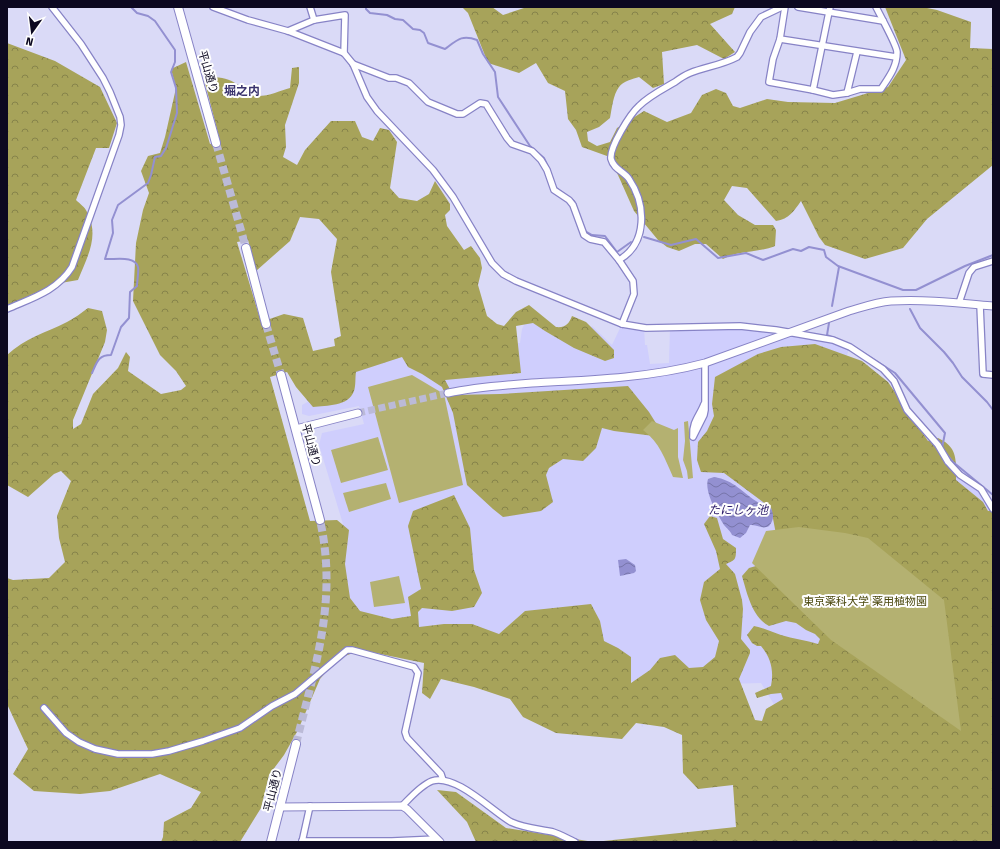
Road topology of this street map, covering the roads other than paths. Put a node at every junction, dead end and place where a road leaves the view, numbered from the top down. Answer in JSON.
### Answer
{"nodes":[{"id":1,"x":52,"y":7,"type":"edge"},
{"id":2,"x":178,"y":7,"type":"edge"},
{"id":3,"x":213,"y":7,"type":"edge"},
{"id":4,"x":310,"y":7,"type":"edge"},
{"id":5,"x":782,"y":7,"type":"edge"},
{"id":6,"x":785,"y":7,"type":"edge"},
{"id":7,"x":798,"y":7,"type":"edge"},
{"id":8,"x":876,"y":7,"type":"edge"},
{"id":9,"x":829,"y":9,"type":"edge"},
{"id":10,"x":314,"y":20,"type":"junction"},
{"id":11,"x":883,"y":20,"type":"junction"},
{"id":12,"x":288,"y":31,"type":"junction"},
{"id":13,"x":780,"y":39,"type":"junction"},
{"id":14,"x":821,"y":46,"type":"junction"},
{"id":15,"x":857,"y":52,"type":"junction"},
{"id":16,"x":344,"y":53,"type":"junction"},
{"id":17,"x":896,"y":58,"type":"junction"},
{"id":18,"x":353,"y":64,"type":"junction"},
{"id":19,"x":813,"y":90,"type":"junction"},
{"id":20,"x":847,"y":93,"type":"junction"},
{"id":21,"x":216,"y":143,"type":"tunnel mouth"},
{"id":22,"x":246,"y":248,"type":"tunnel mouth"},
{"id":23,"x":619,"y":260,"type":"junction"},
{"id":24,"x":993,"y":261,"type":"edge"},
{"id":25,"x":959,"y":303,"type":"junction"},
{"id":26,"x":980,"y":305,"type":"junction"},
{"id":27,"x":993,"y":306,"type":"edge"},
{"id":28,"x":7,"y":309,"type":"edge"},
{"id":29,"x":266,"y":324,"type":"tunnel mouth"},
{"id":30,"x":622,"y":324,"type":"junction"},
{"id":31,"x":790,"y":331,"type":"junction"},
{"id":32,"x":704,"y":363,"type":"junction"},
{"id":33,"x":281,"y":375,"type":"tunnel mouth"},
{"id":34,"x":993,"y":375,"type":"edge"},
{"id":35,"x":448,"y":393,"type":"tunnel mouth"},
{"id":36,"x":705,"y":402,"type":"junction"},
{"id":37,"x":358,"y":413,"type":"tunnel mouth"},
{"id":38,"x":296,"y":428,"type":"junction"},
{"id":39,"x":993,"y":509,"type":"edge"},
{"id":40,"x":320,"y":520,"type":"tunnel mouth"},
{"id":41,"x":44,"y":708,"type":"dead end"},
{"id":42,"x":296,"y":744,"type":"tunnel mouth"},
{"id":43,"x":443,"y":780,"type":"junction"},
{"id":44,"x":280,"y":806,"type":"junction"},
{"id":45,"x":310,"y":806,"type":"junction"},
{"id":46,"x":402,"y":806,"type":"junction"},
{"id":47,"x":439,"y":840,"type":"edge"},
{"id":48,"x":302,"y":841,"type":"edge"},
{"id":49,"x":392,"y":841,"type":"edge"},
{"id":50,"x":271,"y":842,"type":"edge"},
{"id":51,"x":575,"y":842,"type":"edge"}],
"edges":[{"from":1,"to":28,"type":"street"},
{"from":2,"to":21,"type":"main road","name":"平山通り"},
{"from":3,"to":12,"type":"street"},
{"from":4,"to":10,"type":"street"},
{"from":5,"to":23,"type":"street"},
{"from":6,"to":13,"type":"street"},
{"from":7,"to":9,"type":"street"},
{"from":8,"to":11,"type":"street"},
{"from":9,"to":11,"type":"street"},
{"from":9,"to":14,"type":"street"},
{"from":10,"to":12,"type":"street"},
{"from":10,"to":16,"type":"street"},
{"from":11,"to":17,"type":"street"},
{"from":12,"to":16,"type":"street"},
{"from":13,"to":14,"type":"street"},
{"from":13,"to":19,"type":"street"},
{"from":14,"to":15,"type":"street"},
{"from":14,"to":19,"type":"street"},
{"from":15,"to":17,"type":"street"},
{"from":15,"to":20,"type":"street"},
{"from":16,"to":18,"type":"street"},
{"from":17,"to":20,"type":"street"},
{"from":18,"to":23,"type":"street"},
{"from":18,"to":30,"type":"street"},
{"from":19,"to":20,"type":"street"},
{"from":22,"to":29,"type":"main road"},
{"from":23,"to":30,"type":"street"},
{"from":24,"to":25,"type":"street"},
{"from":25,"to":26,"type":"street"},
{"from":25,"to":31,"type":"street"},
{"from":26,"to":27,"type":"street"},
{"from":26,"to":34,"type":"street"},
{"from":30,"to":31,"type":"street"},
{"from":31,"to":32,"type":"street"},
{"from":31,"to":39,"type":"street"},
{"from":32,"to":35,"type":"street"},
{"from":32,"to":36,"type":"street"},
{"from":33,"to":38,"type":"main road","name":"平山通り"},
{"from":36,"to":36,"type":"street"},
{"from":37,"to":38,"type":"street"},
{"from":38,"to":40,"type":"main road","name":"平山通り"},
{"from":41,"to":43,"type":"street"},
{"from":42,"to":44,"type":"main road","name":"平山通り"},
{"from":43,"to":46,"type":"street"},
{"from":43,"to":51,"type":"street"},
{"from":44,"to":45,"type":"street"},
{"from":44,"to":50,"type":"main road","name":"平山通り"},
{"from":45,"to":46,"type":"street"},
{"from":45,"to":48,"type":"street"},
{"from":46,"to":47,"type":"street"},
{"from":47,"to":49,"type":"street"},
{"from":48,"to":49,"type":"street"}]}
